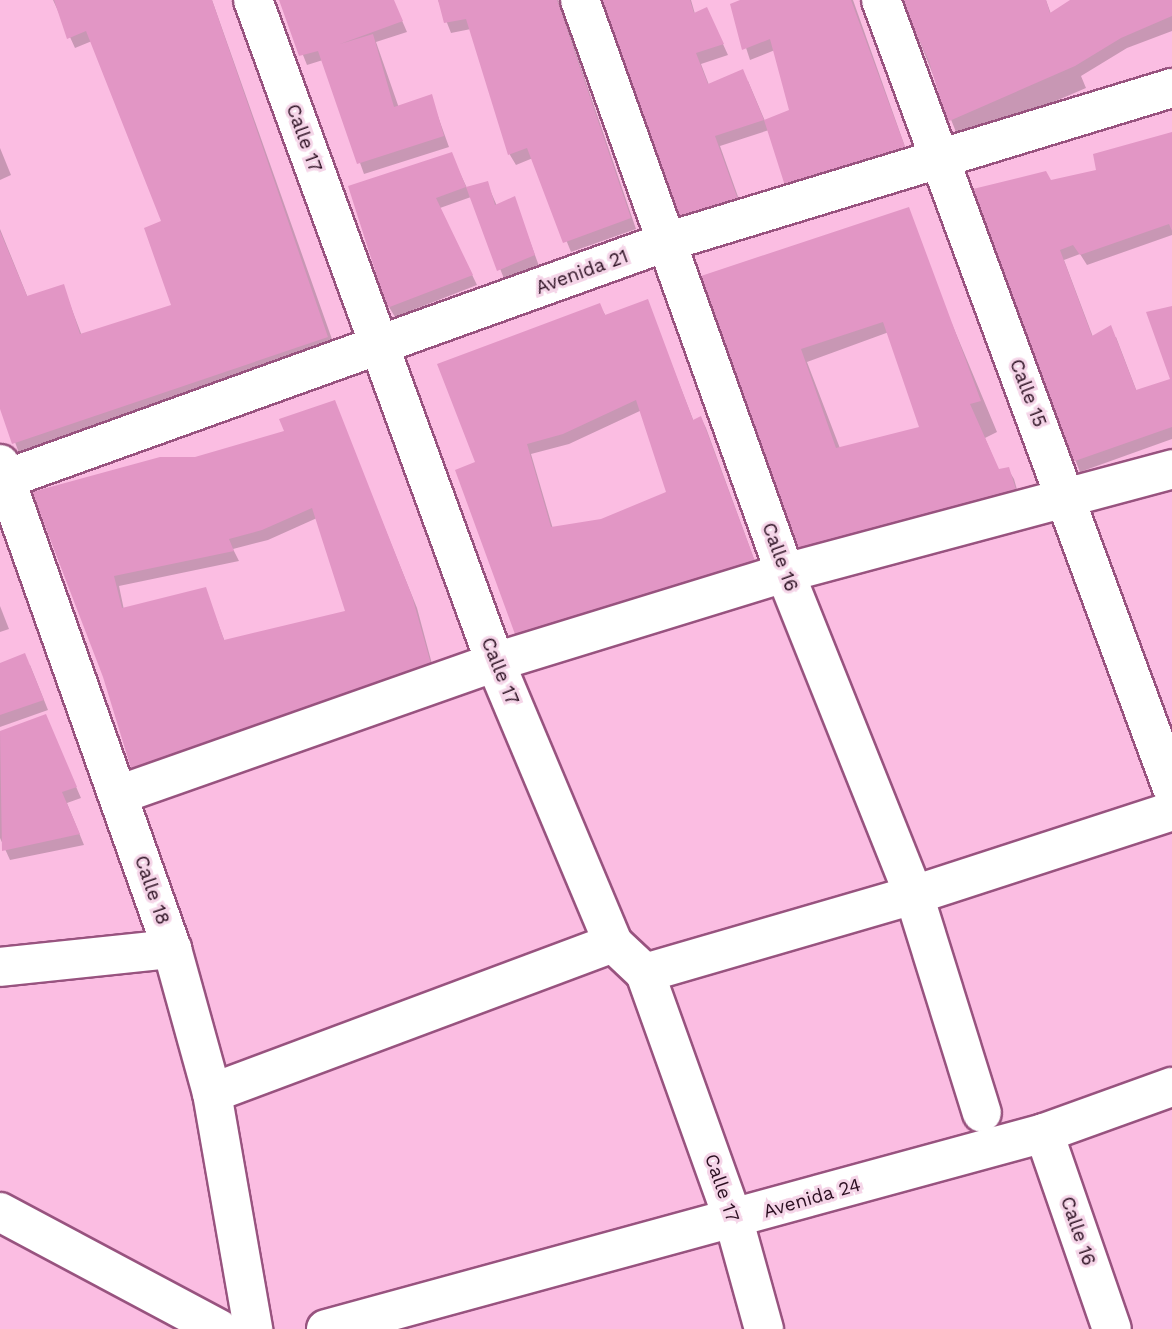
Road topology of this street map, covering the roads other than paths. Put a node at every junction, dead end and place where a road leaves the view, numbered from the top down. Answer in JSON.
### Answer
{"nodes":[{"id":1,"x":253,"y":0,"type":"edge"},
{"id":2,"x":580,"y":0,"type":"edge"},
{"id":3,"x":881,"y":0,"type":"edge"},
{"id":4,"x":1172,"y":88,"type":"edge"},
{"id":5,"x":939,"y":156,"type":"junction"},
{"id":6,"x":666,"y":242,"type":"junction"},
{"id":7,"x":380,"y":345,"type":"junction"},
{"id":8,"x":1172,"y":468,"type":"edge"},
{"id":9,"x":2,"y":475,"type":"edge"},
{"id":10,"x":1067,"y":496,"type":"junction"},
{"id":11,"x":785,"y":573,"type":"junction"},
{"id":12,"x":495,"y":662,"type":"junction"},
{"id":13,"x":1172,"y":788,"type":"edge"},
{"id":14,"x":118,"y":795,"type":"junction"},
{"id":15,"x":1172,"y":811,"type":"edge"},
{"id":16,"x":914,"y":895,"type":"junction"},
{"id":17,"x":613,"y":943,"type":"junction"},
{"id":18,"x":172,"y":949,"type":"junction"},
{"id":19,"x":0,"y":967,"type":"edge"},
{"id":20,"x":645,"y":973,"type":"junction"},
{"id":21,"x":1172,"y":1087,"type":"edge"},
{"id":22,"x":212,"y":1093,"type":"junction"},
{"id":23,"x":982,"y":1113,"type":"dead end"},
{"id":24,"x":1044,"y":1133,"type":"junction"},
{"id":25,"x":0,"y":1212,"type":"edge"},
{"id":26,"x":734,"y":1221,"type":"junction"},
{"id":27,"x":219,"y":1329,"type":"edge"},
{"id":28,"x":253,"y":1329,"type":"edge"},
{"id":29,"x":326,"y":1329,"type":"edge"},
{"id":30,"x":764,"y":1329,"type":"edge"},
{"id":31,"x":1112,"y":1329,"type":"edge"}],
"edges":[{"from":1,"to":7,"type":"street","name":"Calle 17"},
{"from":2,"to":6,"type":"street","name":"Calle 16"},
{"from":3,"to":5,"type":"street","name":"Calle 15"},
{"from":4,"to":5,"type":"street","name":"Avenida 21"},
{"from":5,"to":6,"type":"street","name":"Avenida 21"},
{"from":5,"to":10,"type":"street","name":"Calle 15"},
{"from":6,"to":7,"type":"street","name":"Avenida 21"},
{"from":6,"to":11,"type":"street","name":"Calle 16"},
{"from":7,"to":9,"type":"street","name":"Avenida 21"},
{"from":7,"to":12,"type":"street","name":"Calle 17"},
{"from":8,"to":10,"type":"street"},
{"from":9,"to":14,"type":"street","name":"Calle 18"},
{"from":10,"to":11,"type":"street"},
{"from":10,"to":13,"type":"street","name":"Calle 15"},
{"from":11,"to":12,"type":"street"},
{"from":11,"to":16,"type":"street","name":"Calle 16"},
{"from":12,"to":14,"type":"street"},
{"from":12,"to":17,"type":"street","name":"Calle 17"},
{"from":14,"to":18,"type":"street","name":"Calle 18"},
{"from":15,"to":16,"type":"street"},
{"from":16,"to":20,"type":"street"},
{"from":16,"to":23,"type":"street","name":"Calle 16"},
{"from":17,"to":20,"type":"street","name":"Calle 17"},
{"from":17,"to":22,"type":"street"},
{"from":18,"to":19,"type":"street"},
{"from":18,"to":22,"type":"street","name":"Calle 18"},
{"from":20,"to":26,"type":"street","name":"Calle 17"},
{"from":21,"to":24,"type":"street","name":"Avenida 24"},
{"from":22,"to":28,"type":"street","name":"Calle 18"},
{"from":24,"to":26,"type":"street","name":"Avenida 24"},
{"from":24,"to":31,"type":"street","name":"Calle 16"},
{"from":25,"to":27,"type":"street"},
{"from":26,"to":29,"type":"street","name":"Avenida 24"},
{"from":26,"to":30,"type":"street","name":"Calle 17"}]}
